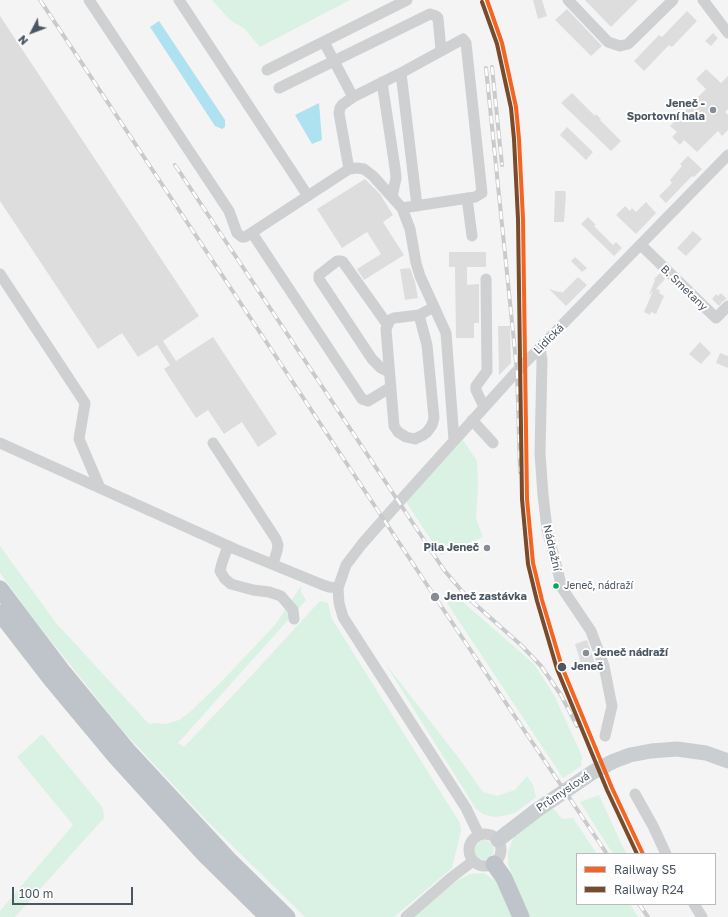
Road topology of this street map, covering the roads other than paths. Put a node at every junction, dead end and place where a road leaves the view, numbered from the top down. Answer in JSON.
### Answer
{"nodes":[{"id":1,"x":179,"y":0,"type":"edge"},
{"id":2,"x":407,"y":0,"type":"edge"},
{"id":3,"x":568,"y":0,"type":"edge"},
{"id":4,"x":673,"y":0,"type":"edge"},
{"id":5,"x":703,"y":0,"type":"edge"},
{"id":6,"x":93,"y":1,"type":"edge"},
{"id":7,"x":728,"y":33,"type":"edge"},
{"id":8,"x":324,"y":42,"type":"junction"},
{"id":9,"x":441,"y":50,"type":"junction"},
{"id":10,"x":335,"y":61,"type":"junction"},
{"id":11,"x":267,"y":70,"type":"dead end"},
{"id":12,"x":401,"y":73,"type":"junction"},
{"id":13,"x":382,"y":82,"type":"junction"},
{"id":14,"x":279,"y":88,"type":"dead end"},
{"id":15,"x":353,"y":97,"type":"junction"},
{"id":16,"x":728,"y":155,"type":"edge"},
{"id":17,"x":349,"y":169,"type":"junction"},
{"id":18,"x":308,"y":196,"type":"junction"},
{"id":19,"x":392,"y":197,"type":"junction"},
{"id":20,"x":467,"y":198,"type":"junction"},
{"id":21,"x":417,"y":206,"type":"junction"},
{"id":22,"x":402,"y":208,"type":"junction"},
{"id":23,"x":252,"y":233,"type":"junction"},
{"id":24,"x":472,"y":236,"type":"dead end"},
{"id":25,"x":641,"y":246,"type":"junction"},
{"id":26,"x":0,"y":274,"type":"edge"},
{"id":27,"x":486,"y":279,"type":"dead end"},
{"id":28,"x":728,"y":306,"type":"edge"},
{"id":29,"x":434,"y":308,"type":"junction"},
{"id":30,"x":419,"y":315,"type":"junction"},
{"id":31,"x":387,"y":324,"type":"junction"},
{"id":32,"x":540,"y":348,"type":"junction"},
{"id":33,"x":389,"y":372,"type":"junction"},
{"id":34,"x":391,"y":387,"type":"junction"},
{"id":35,"x":484,"y":406,"type":"junction"},
{"id":36,"x":472,"y":420,"type":"junction"},
{"id":37,"x":454,"y":440,"type":"junction"},
{"id":38,"x":0,"y":443,"type":"edge"},
{"id":39,"x":493,"y":443,"type":"dead end"},
{"id":40,"x":213,"y":444,"type":"dead end"},
{"id":41,"x":100,"y":488,"type":"junction"},
{"id":42,"x":228,"y":546,"type":"junction"},
{"id":43,"x":273,"y":564,"type":"junction"},
{"id":44,"x":338,"y":588,"type":"junction"},
{"id":45,"x":0,"y":589,"type":"edge"},
{"id":46,"x":0,"y":613,"type":"edge"},
{"id":47,"x":294,"y":619,"type":"dead end"},
{"id":48,"x":605,"y":736,"type":"dead end"},
{"id":49,"x":728,"y":761,"type":"edge"},
{"id":50,"x":635,"y":794,"type":"dead end"},
{"id":51,"x":479,"y":835,"type":"junction"},
{"id":52,"x":498,"y":840,"type":"junction"},
{"id":53,"x":666,"y":853,"type":"edge"},
{"id":54,"x":473,"y":861,"type":"junction"},
{"id":55,"x":494,"y":864,"type":"junction"},
{"id":56,"x":695,"y":905,"type":"edge"},
{"id":57,"x":268,"y":917,"type":"edge"},
{"id":58,"x":287,"y":917,"type":"edge"},
{"id":59,"x":406,"y":917,"type":"edge"},
{"id":60,"x":521,"y":917,"type":"edge"},
{"id":61,"x":702,"y":917,"type":"edge"}],
"edges":[{"from":1,"to":18,"type":"street"},
{"from":2,"to":8,"type":"street"},
{"from":3,"to":4,"type":"street"},
{"from":5,"to":7,"type":"street"},
{"from":6,"to":23,"type":"street"},
{"from":8,"to":10,"type":"street"},
{"from":8,"to":11,"type":"street"},
{"from":9,"to":10,"type":"street"},
{"from":9,"to":12,"type":"street"},
{"from":9,"to":20,"type":"street"},
{"from":10,"to":14,"type":"street"},
{"from":10,"to":15,"type":"street"},
{"from":12,"to":13,"type":"street"},
{"from":12,"to":21,"type":"street"},
{"from":13,"to":15,"type":"street"},
{"from":13,"to":19,"type":"street"},
{"from":15,"to":17,"type":"street"},
{"from":16,"to":25,"type":"street","name":"Lidická"},
{"from":17,"to":18,"type":"street"},
{"from":17,"to":19,"type":"street"},
{"from":18,"to":23,"type":"street"},
{"from":19,"to":22,"type":"street"},
{"from":20,"to":21,"type":"street"},
{"from":20,"to":24,"type":"street"},
{"from":21,"to":22,"type":"street"},
{"from":22,"to":29,"type":"street"},
{"from":23,"to":34,"type":"street"},
{"from":25,"to":28,"type":"street","name":"B. Smetany"},
{"from":25,"to":32,"type":"street","name":"Lidická"},
{"from":26,"to":41,"type":"street"},
{"from":27,"to":35,"type":"street"},
{"from":29,"to":30,"type":"street"},
{"from":29,"to":37,"type":"street"},
{"from":30,"to":31,"type":"street"},
{"from":30,"to":34,"type":"street"},
{"from":31,"to":33,"type":"street"},
{"from":31,"to":33,"type":"street"},
{"from":32,"to":35,"type":"street","name":"Lidická"},
{"from":32,"to":48,"type":"street","name":"Nádražní"},
{"from":33,"to":34,"type":"street"},
{"from":35,"to":36,"type":"street","name":"Lidická"},
{"from":36,"to":37,"type":"street","name":"Lidická"},
{"from":36,"to":39,"type":"street"},
{"from":37,"to":44,"type":"street","name":"Lidická"},
{"from":38,"to":41,"type":"street"},
{"from":40,"to":43,"type":"street"},
{"from":41,"to":42,"type":"street"},
{"from":42,"to":43,"type":"street"},
{"from":42,"to":47,"type":"street"},
{"from":43,"to":44,"type":"street"},
{"from":44,"to":51,"type":"street"},
{"from":45,"to":58,"type":"highway"},
{"from":46,"to":57,"type":"highway"},
{"from":49,"to":52,"type":"main road","name":"Průmyslová"},
{"from":50,"to":53,"type":"street"},
{"from":51,"to":52,"type":"street"},
{"from":51,"to":54,"type":"street"},
{"from":52,"to":55,"type":"street"},
{"from":54,"to":55,"type":"street"},
{"from":54,"to":59,"type":"street"},
{"from":55,"to":60,"type":"highway"},
{"from":56,"to":61,"type":"street"}]}
